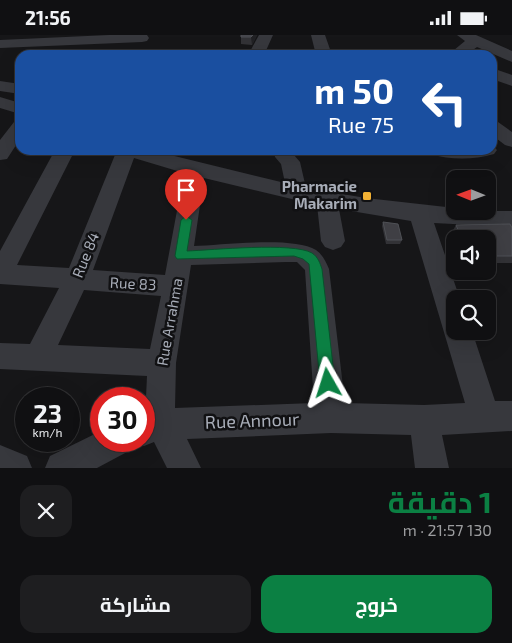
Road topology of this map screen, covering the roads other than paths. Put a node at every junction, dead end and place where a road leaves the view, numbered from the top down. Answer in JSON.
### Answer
{"nodes":[{"id":1,"x":266,"y":35,"type":"edge"},
{"id":2,"x":318,"y":35,"type":"edge"},
{"id":3,"x":143,"y":37,"type":"edge"},
{"id":4,"x":470,"y":38,"type":"edge"},
{"id":5,"x":0,"y":44,"type":"edge"},
{"id":6,"x":132,"y":50,"type":"edge"},
{"id":7,"x":258,"y":50,"type":"edge"},
{"id":8,"x":322,"y":50,"type":"edge"},
{"id":9,"x":460,"y":50,"type":"edge"},
{"id":10,"x":510,"y":51,"type":"edge"},
{"id":11,"x":503,"y":73,"type":"edge"},
{"id":12,"x":0,"y":87,"type":"edge"},
{"id":13,"x":15,"y":88,"type":"edge"},
{"id":14,"x":0,"y":102,"type":"edge"},
{"id":15,"x":15,"y":107,"type":"edge"},
{"id":16,"x":0,"y":124,"type":"edge"},
{"id":17,"x":15,"y":126,"type":"edge"},
{"id":18,"x":497,"y":130,"type":"edge"},
{"id":19,"x":15,"y":134,"type":"edge"},
{"id":20,"x":512,"y":142,"type":"edge"},
{"id":21,"x":497,"y":147,"type":"edge"},
{"id":22,"x":0,"y":153,"type":"edge"},
{"id":23,"x":62,"y":155,"type":"edge"},
{"id":24,"x":125,"y":155,"type":"edge"},
{"id":25,"x":144,"y":155,"type":"edge"},
{"id":26,"x":285,"y":155,"type":"edge"},
{"id":27,"x":196,"y":170,"type":"junction"},
{"id":28,"x":297,"y":192,"type":"junction"},
{"id":29,"x":327,"y":199,"type":"junction"},
{"id":30,"x":420,"y":214,"type":"junction"},
{"id":31,"x":512,"y":219,"type":"edge"},
{"id":32,"x":332,"y":241,"type":"dead end"},
{"id":33,"x":181,"y":256,"type":"junction"},
{"id":34,"x":0,"y":274,"type":"edge"},
{"id":35,"x":76,"y":281,"type":"junction"},
{"id":36,"x":176,"y":286,"type":"junction"},
{"id":37,"x":446,"y":295,"type":"edge"},
{"id":38,"x":462,"y":340,"type":"edge"},
{"id":39,"x":0,"y":356,"type":"edge"},
{"id":40,"x":38,"y":357,"type":"junction"},
{"id":41,"x":162,"y":363,"type":"junction"},
{"id":42,"x":155,"y":404,"type":"edge"},
{"id":43,"x":498,"y":416,"type":"edge"},
{"id":44,"x":331,"y":418,"type":"junction"},
{"id":45,"x":424,"y":420,"type":"junction"},
{"id":46,"x":155,"y":427,"type":"edge"},
{"id":47,"x":155,"y":429,"type":"edge"},
{"id":48,"x":94,"y":452,"type":"edge"},
{"id":49,"x":0,"y":461,"type":"edge"},
{"id":50,"x":15,"y":468,"type":"edge"},
{"id":51,"x":62,"y":468,"type":"edge"},
{"id":52,"x":184,"y":468,"type":"edge"},
{"id":53,"x":432,"y":468,"type":"edge"}],
"edges":[{"from":1,"to":7,"type":"street"},
{"from":2,"to":8,"type":"street"},
{"from":3,"to":5,"type":"street"},
{"from":3,"to":6,"type":"street"},
{"from":4,"to":9,"type":"street"},
{"from":4,"to":10,"type":"street"},
{"from":10,"to":11,"type":"street"},
{"from":12,"to":13,"type":"street"},
{"from":14,"to":15,"type":"street"},
{"from":16,"to":17,"type":"street"},
{"from":18,"to":20,"type":"street"},
{"from":19,"to":22,"type":"street"},
{"from":20,"to":21,"type":"street"},
{"from":23,"to":34,"type":"street"},
{"from":24,"to":35,"type":"street","name":"Rue 84"},
{"from":25,"to":27,"type":"street"},
{"from":26,"to":28,"type":"street"},
{"from":27,"to":28,"type":"street"},
{"from":27,"to":33,"type":"street","name":"Rue Arrahma"},
{"from":28,"to":29,"type":"street"},
{"from":29,"to":30,"type":"street"},
{"from":29,"to":32,"type":"street"},
{"from":30,"to":31,"type":"street"},
{"from":30,"to":37,"type":"street"},
{"from":33,"to":36,"type":"street","name":"Rue Arrahma"},
{"from":33,"to":44,"type":"street"},
{"from":34,"to":35,"type":"street","name":"Rue 83"},
{"from":35,"to":36,"type":"street","name":"Rue 83"},
{"from":35,"to":40,"type":"street","name":"Rue 84"},
{"from":36,"to":41,"type":"street","name":"Rue Arrahma"},
{"from":38,"to":43,"type":"street"},
{"from":39,"to":40,"type":"street"},
{"from":40,"to":41,"type":"street"},
{"from":41,"to":42,"type":"street","name":"Rue Arrahma"},
{"from":43,"to":45,"type":"street","name":"Rue Annour"},
{"from":44,"to":45,"type":"street","name":"Rue Annour"},
{"from":44,"to":46,"type":"street","name":"Rue Annour"},
{"from":45,"to":53,"type":"street"},
{"from":47,"to":52,"type":"street"},
{"from":48,"to":51,"type":"street"},
{"from":49,"to":50,"type":"street"}]}
